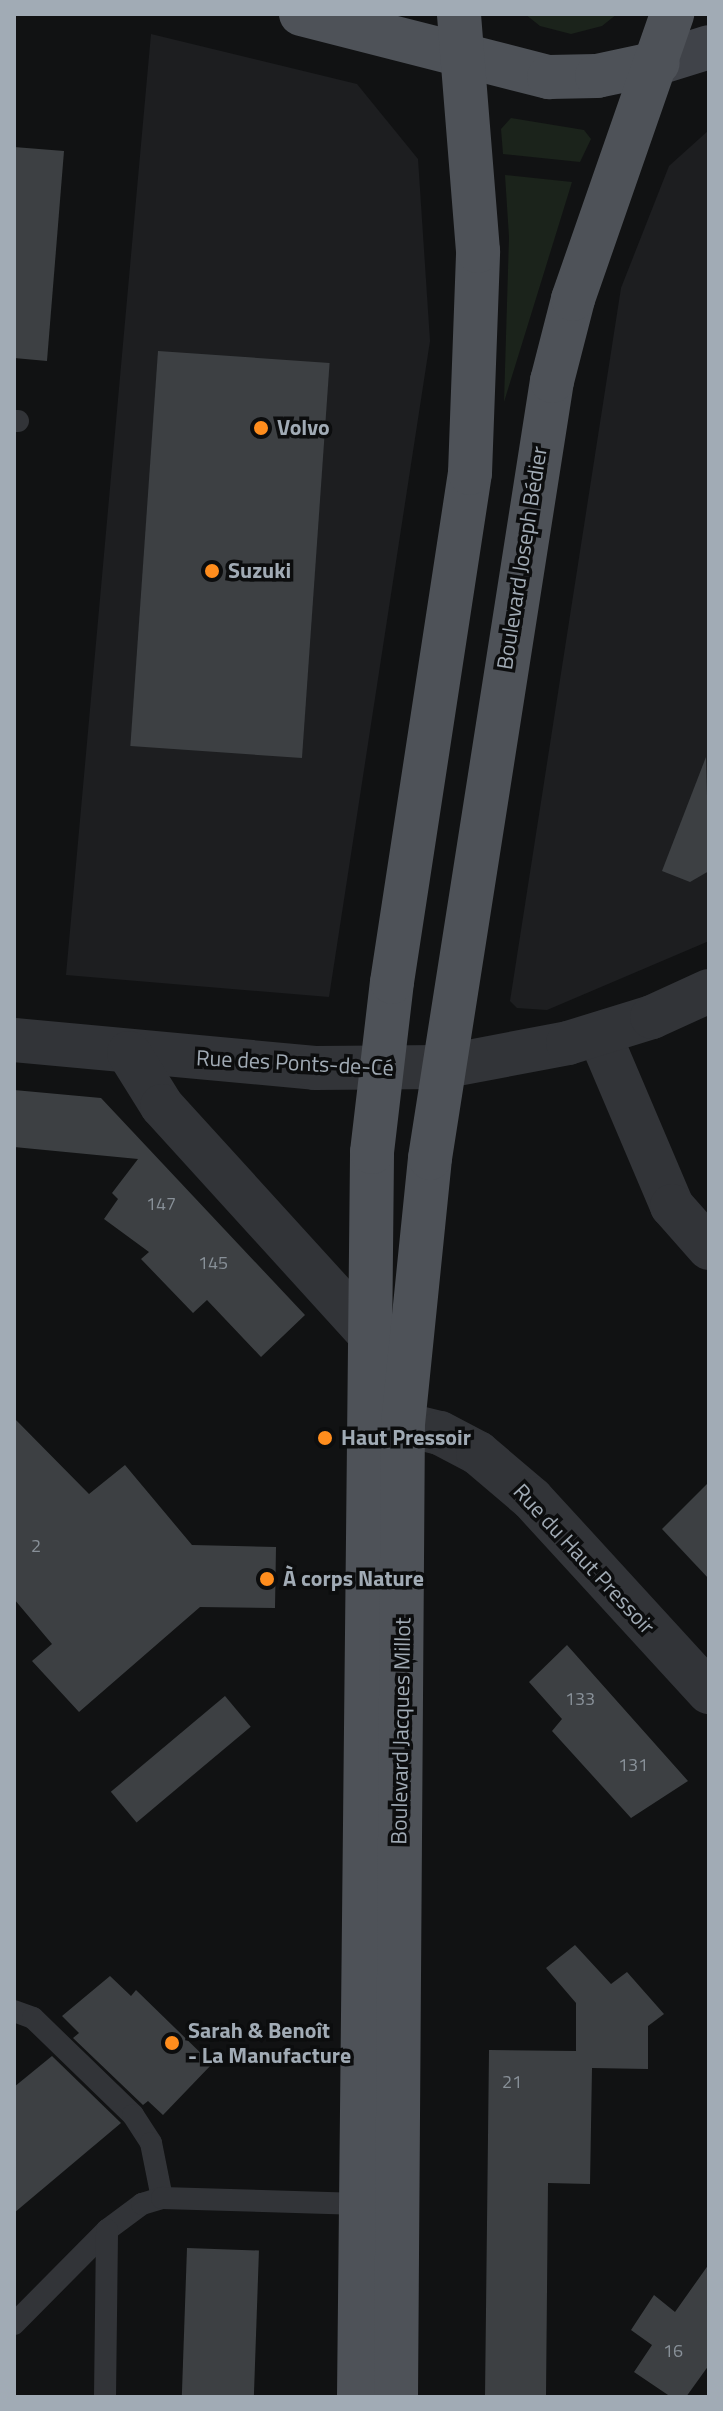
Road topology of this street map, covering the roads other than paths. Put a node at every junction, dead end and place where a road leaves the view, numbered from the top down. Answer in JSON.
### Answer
{"nodes":[{"id":1,"x":301,"y":14,"type":"edge"},
{"id":2,"x":459,"y":14,"type":"edge"},
{"id":3,"x":672,"y":14,"type":"edge"},
{"id":4,"x":709,"y":47,"type":"edge"},
{"id":5,"x":463,"y":58,"type":"junction"},
{"id":6,"x":658,"y":63,"type":"junction"},
{"id":7,"x":709,"y":991,"type":"edge"},
{"id":8,"x":599,"y":1034,"type":"junction"},
{"id":9,"x":14,"y":1040,"type":"edge"},
{"id":10,"x":129,"y":1053,"type":"junction"},
{"id":11,"x":442,"y":1067,"type":"junction"},
{"id":12,"x":379,"y":1071,"type":"junction"},
{"id":13,"x":709,"y":1248,"type":"edge"},
{"id":14,"x":368,"y":1332,"type":"junction"},
{"id":15,"x":403,"y":1424,"type":"junction"},
{"id":16,"x":709,"y":1692,"type":"edge"},
{"id":17,"x":14,"y":2011,"type":"edge"},
{"id":18,"x":162,"y":2198,"type":"junction"},
{"id":19,"x":361,"y":2204,"type":"junction"},
{"id":20,"x":107,"y":2230,"type":"junction"},
{"id":21,"x":14,"y":2324,"type":"edge"},
{"id":22,"x":105,"y":2397,"type":"edge"},
{"id":23,"x":359,"y":2397,"type":"edge"},
{"id":24,"x":396,"y":2397,"type":"edge"}],
"edges":[{"from":1,"to":5,"type":"main road"},
{"from":2,"to":5,"type":"main road"},
{"from":3,"to":6,"type":"main road","name":"Boulevard Joseph Bédier"},
{"from":4,"to":6,"type":"street"},
{"from":5,"to":6,"type":"main road"},
{"from":5,"to":12,"type":"main road"},
{"from":6,"to":11,"type":"main road","name":"Boulevard Joseph Bédier"},
{"from":7,"to":8,"type":"street","name":"Rue des Ponts-de-Cé"},
{"from":8,"to":11,"type":"street","name":"Rue des Ponts-de-Cé"},
{"from":8,"to":13,"type":"street"},
{"from":9,"to":10,"type":"street","name":"Rue des Ponts-de-Cé"},
{"from":10,"to":12,"type":"street","name":"Rue des Ponts-de-Cé"},
{"from":10,"to":14,"type":"street"},
{"from":11,"to":12,"type":"street","name":"Rue des Ponts-de-Cé"},
{"from":11,"to":15,"type":"main road","name":"Boulevard Jacques Millot"},
{"from":12,"to":14,"type":"main road","name":"Boulevard Jacques Millot"},
{"from":14,"to":19,"type":"main road","name":"Boulevard Jacques Millot"},
{"from":15,"to":16,"type":"street","name":"Rue du Haut Pressoir"},
{"from":15,"to":24,"type":"main road","name":"Boulevard Jacques Millot"},
{"from":17,"to":18,"type":"lane"},
{"from":18,"to":19,"type":"lane"},
{"from":18,"to":20,"type":"lane"},
{"from":19,"to":23,"type":"main road","name":"Boulevard Jacques Millot"},
{"from":20,"to":21,"type":"lane"},
{"from":20,"to":22,"type":"lane"}]}
